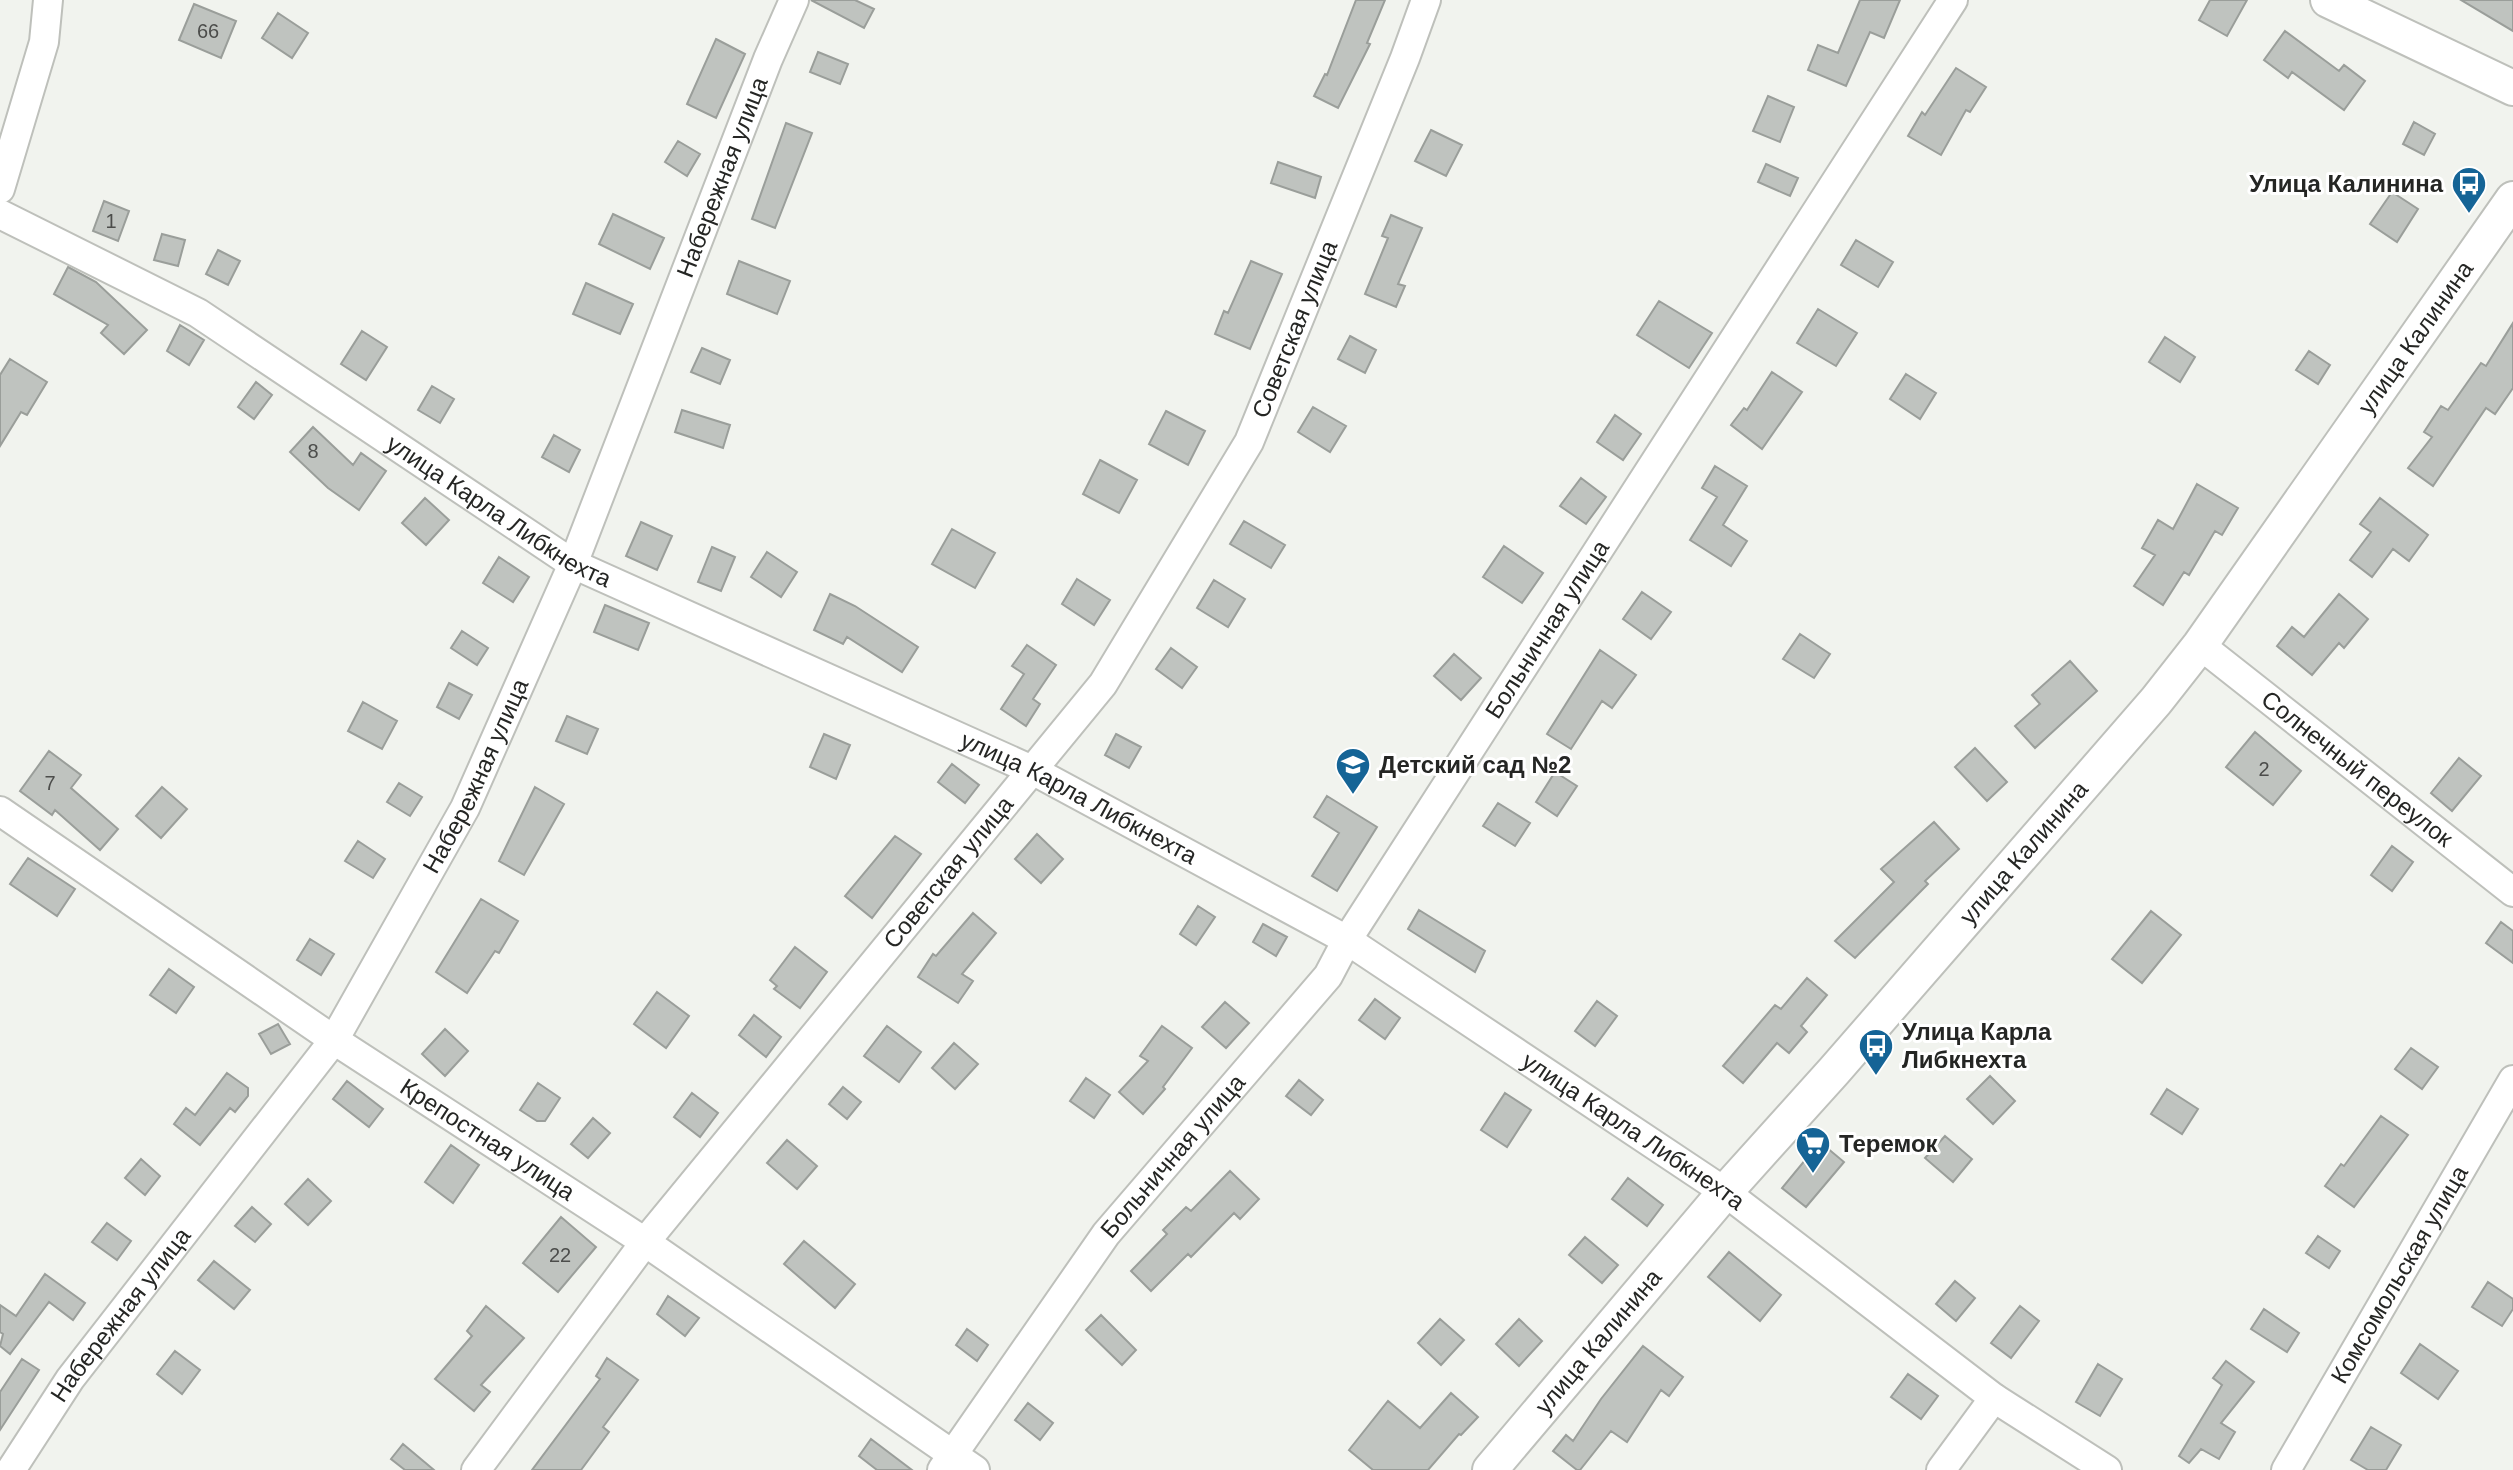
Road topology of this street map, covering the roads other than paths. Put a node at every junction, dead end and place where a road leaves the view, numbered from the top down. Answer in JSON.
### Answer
{"nodes":[{"id":1,"x":48,"y":0,"type":"edge"},
{"id":2,"x":794,"y":0,"type":"edge"},
{"id":3,"x":1426,"y":0,"type":"edge"},
{"id":4,"x":1953,"y":0,"type":"edge"},
{"id":5,"x":2328,"y":0,"type":"edge"},
{"id":6,"x":2513,"y":88,"type":"edge"},
{"id":7,"x":0,"y":189,"type":"edge"},
{"id":8,"x":2513,"y":199,"type":"edge"},
{"id":9,"x":0,"y":214,"type":"edge"},
{"id":10,"x":573,"y":564,"type":"junction"},
{"id":11,"x":2200,"y":645,"type":"junction"},
{"id":12,"x":1032,"y":770,"type":"junction"},
{"id":13,"x":0,"y":811,"type":"edge"},
{"id":14,"x":2513,"y":892,"type":"edge"},
{"id":15,"x":1347,"y":940,"type":"junction"},
{"id":16,"x":334,"y":1040,"type":"junction"},
{"id":17,"x":2513,"y":1080,"type":"edge"},
{"id":18,"x":1725,"y":1192,"type":"junction"},
{"id":19,"x":645,"y":1242,"type":"junction"},
{"id":20,"x":1994,"y":1398,"type":"junction"},
{"id":21,"x":957,"y":1465,"type":"edge"},
{"id":22,"x":11,"y":1470,"type":"edge"},
{"id":23,"x":476,"y":1470,"type":"edge"},
{"id":24,"x":1490,"y":1470,"type":"edge"},
{"id":25,"x":1941,"y":1470,"type":"edge"},
{"id":26,"x":2107,"y":1470,"type":"edge"},
{"id":27,"x":2286,"y":1470,"type":"edge"}],
"edges":[{"from":1,"to":7,"type":"street"},
{"from":2,"to":10,"type":"street","name":"Набережная улица"},
{"from":3,"to":12,"type":"street","name":"Советская улица"},
{"from":4,"to":15,"type":"street","name":"Больничная улица"},
{"from":5,"to":6,"type":"street"},
{"from":8,"to":11,"type":"street","name":"улица Калинина"},
{"from":9,"to":10,"type":"street","name":"улица Карла Либкнехта"},
{"from":10,"to":12,"type":"street","name":"улица Карла Либкнехта"},
{"from":10,"to":16,"type":"street","name":"Набережная улица"},
{"from":11,"to":14,"type":"street","name":"Солнечный переулок"},
{"from":11,"to":18,"type":"street","name":"улица Калинина"},
{"from":12,"to":15,"type":"street","name":"улица Карла Либкнехта"},
{"from":12,"to":19,"type":"street","name":"Советская улица"},
{"from":13,"to":16,"type":"street","name":"Крепостная улица"},
{"from":15,"to":18,"type":"street","name":"улица Карла Либкнехта"},
{"from":15,"to":21,"type":"street","name":"Больничная улица"},
{"from":16,"to":19,"type":"street","name":"Крепостная улица"},
{"from":16,"to":22,"type":"street","name":"Набережная улица"},
{"from":17,"to":27,"type":"street","name":"Комсомольская улица"},
{"from":18,"to":20,"type":"street","name":"улица Карла Либкнехта"},
{"from":18,"to":24,"type":"street","name":"улица Калинина"},
{"from":19,"to":21,"type":"street","name":"Крепостная улица"},
{"from":19,"to":23,"type":"street","name":"Советская улица"},
{"from":20,"to":25,"type":"street"},
{"from":20,"to":26,"type":"street","name":"улица Карла Либкнехта"}]}
